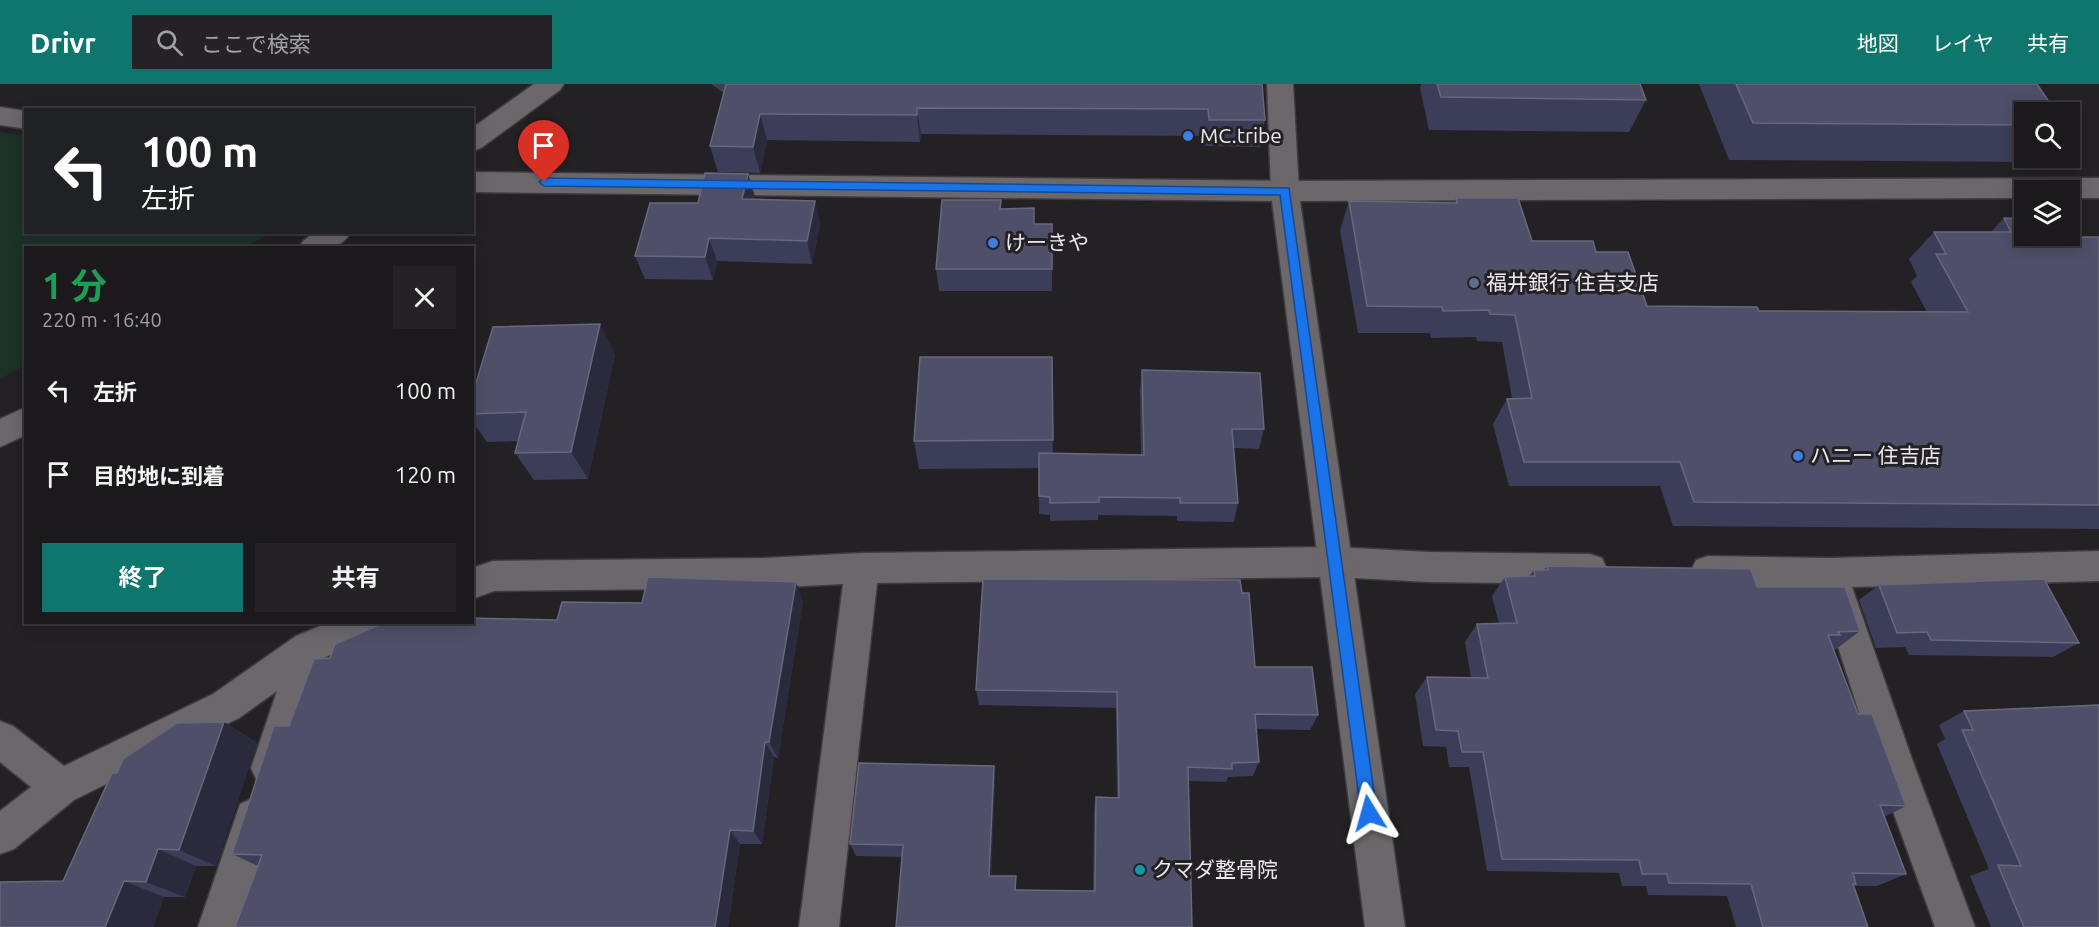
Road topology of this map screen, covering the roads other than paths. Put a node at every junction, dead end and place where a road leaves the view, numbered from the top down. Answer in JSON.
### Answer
{"nodes":[{"id":1,"x":551,"y":84,"type":"edge"},
{"id":2,"x":1280,"y":84,"type":"edge"},
{"id":3,"x":0,"y":116,"type":"edge"},
{"id":4,"x":24,"y":120,"type":"edge"},
{"id":5,"x":474,"y":141,"type":"edge"},
{"id":6,"x":474,"y":182,"type":"edge"},
{"id":7,"x":2080,"y":188,"type":"edge"},
{"id":8,"x":2099,"y":188,"type":"edge"},
{"id":9,"x":2014,"y":189,"type":"edge"},
{"id":10,"x":1285,"y":191,"type":"junction"},
{"id":11,"x":334,"y":234,"type":"edge"},
{"id":12,"x":316,"y":246,"type":"edge"},
{"id":13,"x":24,"y":421,"type":"edge"},
{"id":14,"x":0,"y":434,"type":"edge"},
{"id":15,"x":1335,"y":562,"type":"junction"},
{"id":16,"x":2099,"y":566,"type":"edge"},
{"id":17,"x":862,"y":568,"type":"junction"},
{"id":18,"x":1618,"y":570,"type":"edge"},
{"id":19,"x":1677,"y":570,"type":"edge"},
{"id":20,"x":1830,"y":573,"type":"junction"},
{"id":21,"x":474,"y":583,"type":"edge"},
{"id":22,"x":367,"y":624,"type":"edge"},
{"id":23,"x":309,"y":647,"type":"junction"},
{"id":24,"x":0,"y":739,"type":"edge"},
{"id":25,"x":61,"y":787,"type":"junction"},
{"id":26,"x":0,"y":835,"type":"edge"},
{"id":27,"x":218,"y":927,"type":"edge"},
{"id":28,"x":819,"y":927,"type":"edge"},
{"id":29,"x":1385,"y":927,"type":"edge"},
{"id":30,"x":1955,"y":927,"type":"edge"}],
"edges":[{"from":1,"to":5,"type":"street"},
{"from":2,"to":10,"type":"street"},
{"from":3,"to":4,"type":"street"},
{"from":6,"to":10,"type":"street"},
{"from":7,"to":8,"type":"street"},
{"from":9,"to":10,"type":"street"},
{"from":10,"to":15,"type":"street"},
{"from":11,"to":12,"type":"street"},
{"from":13,"to":14,"type":"street"},
{"from":15,"to":17,"type":"street"},
{"from":15,"to":18,"type":"street"},
{"from":15,"to":29,"type":"street"},
{"from":16,"to":20,"type":"street"},
{"from":17,"to":21,"type":"street"},
{"from":17,"to":28,"type":"street"},
{"from":19,"to":20,"type":"street"},
{"from":20,"to":30,"type":"street"},
{"from":22,"to":23,"type":"street"},
{"from":23,"to":25,"type":"street"},
{"from":23,"to":27,"type":"street"},
{"from":24,"to":25,"type":"street"},
{"from":25,"to":26,"type":"street"}]}
